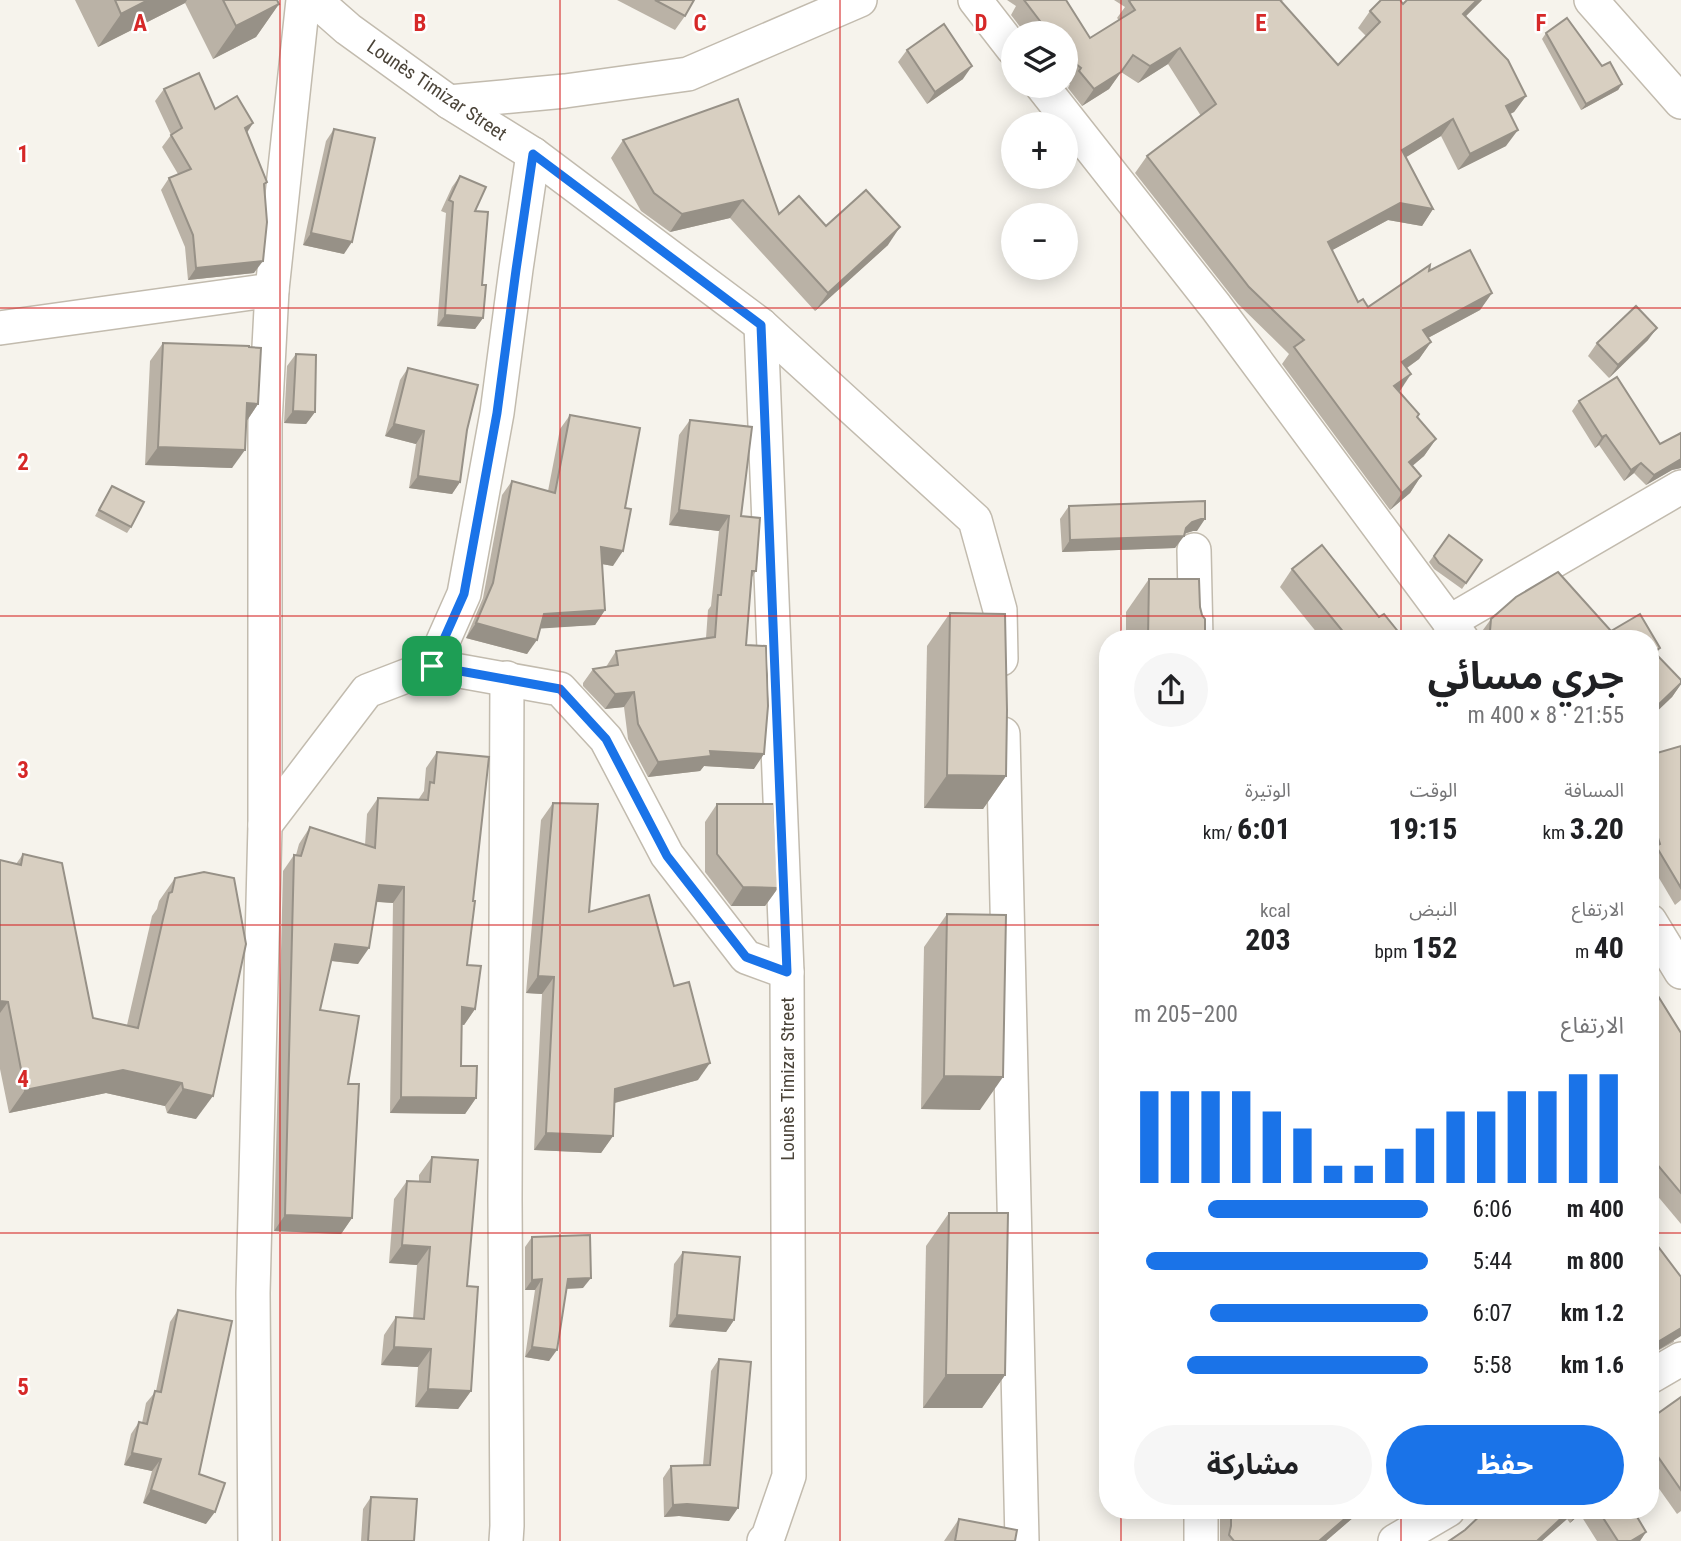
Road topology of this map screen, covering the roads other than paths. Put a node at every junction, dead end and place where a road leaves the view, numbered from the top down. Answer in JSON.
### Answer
{"nodes":[{"id":1,"x":303,"y":0,"type":"edge"},
{"id":2,"x":315,"y":0,"type":"edge"},
{"id":3,"x":860,"y":0,"type":"edge"},
{"id":4,"x":975,"y":0,"type":"edge"},
{"id":5,"x":1591,"y":0,"type":"edge"},
{"id":6,"x":1001,"y":34,"type":"edge"},
{"id":7,"x":1051,"y":98,"type":"edge"},
{"id":8,"x":449,"y":102,"type":"junction"},
{"id":9,"x":1681,"y":102,"type":"edge"},
{"id":10,"x":533,"y":154,"type":"junction"},
{"id":11,"x":272,"y":290,"type":"junction"},
{"id":12,"x":761,"y":325,"type":"junction"},
{"id":13,"x":0,"y":328,"type":"edge"},
{"id":14,"x":1681,"y":486,"type":"edge"},
{"id":15,"x":1194,"y":550,"type":"dead end"},
{"id":16,"x":1196,"y":630,"type":"edge"},
{"id":17,"x":1456,"y":630,"type":"edge"},
{"id":18,"x":432,"y":666,"type":"junction"},
{"id":19,"x":507,"y":678,"type":"junction"},
{"id":20,"x":265,"y":825,"type":"junction"},
{"id":21,"x":1659,"y":936,"type":"edge"},
{"id":22,"x":787,"y":972,"type":"junction"},
{"id":23,"x":1681,"y":972,"type":"edge"},
{"id":24,"x":1681,"y":1359,"type":"edge"},
{"id":25,"x":1659,"y":1372,"type":"edge"},
{"id":26,"x":1201,"y":1519,"type":"edge"},
{"id":27,"x":1433,"y":1519,"type":"edge"},
{"id":28,"x":255,"y":1541,"type":"edge"},
{"id":29,"x":506,"y":1541,"type":"edge"},
{"id":30,"x":764,"y":1541,"type":"edge"},
{"id":31,"x":1022,"y":1541,"type":"edge"},
{"id":32,"x":1201,"y":1541,"type":"edge"},
{"id":33,"x":1395,"y":1541,"type":"edge"}],
"edges":[{"from":1,"to":11,"type":"street"},
{"from":2,"to":8,"type":"street","name":"Lounès Timizar Street"},
{"from":3,"to":8,"type":"street"},
{"from":4,"to":6,"type":"street"},
{"from":5,"to":9,"type":"street"},
{"from":7,"to":17,"type":"street"},
{"from":8,"to":10,"type":"street","name":"Lounès Timizar Street"},
{"from":10,"to":12,"type":"street","name":"Lounès Timizar Street"},
{"from":10,"to":18,"type":"street"},
{"from":11,"to":13,"type":"street"},
{"from":11,"to":20,"type":"street"},
{"from":12,"to":22,"type":"street","name":"Lounès Timizar Street"},
{"from":12,"to":31,"type":"street"},
{"from":14,"to":17,"type":"street"},
{"from":15,"to":16,"type":"street"},
{"from":18,"to":19,"type":"street"},
{"from":18,"to":20,"type":"street"},
{"from":19,"to":22,"type":"street"},
{"from":19,"to":29,"type":"street"},
{"from":20,"to":28,"type":"street"},
{"from":21,"to":23,"type":"street"},
{"from":22,"to":30,"type":"street","name":"Lounès Timizar Street"},
{"from":24,"to":25,"type":"street"},
{"from":26,"to":32,"type":"street"},
{"from":27,"to":33,"type":"street"}]}
